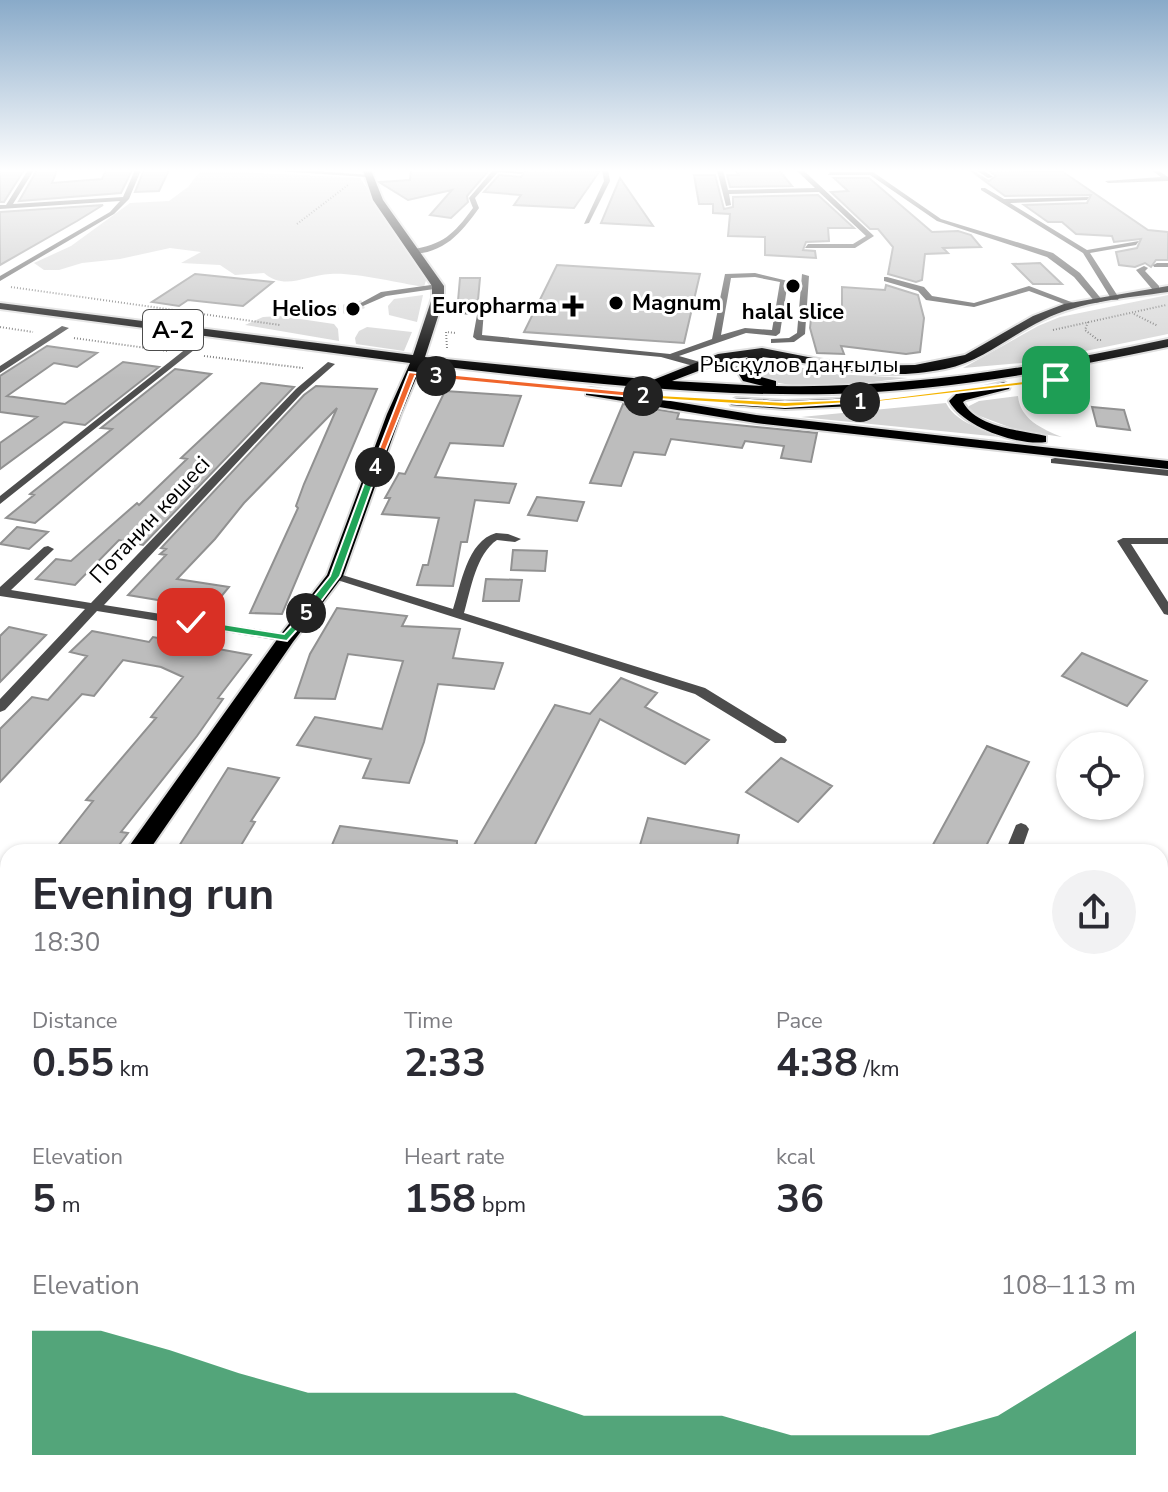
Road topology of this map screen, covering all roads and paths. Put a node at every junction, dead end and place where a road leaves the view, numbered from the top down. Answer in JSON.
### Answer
{"nodes":[{"id":1,"x":71,"y":240,"type":"edge"},
{"id":2,"x":405,"y":240,"type":"edge"},
{"id":3,"x":452,"y":240,"type":"edge"},
{"id":4,"x":865,"y":240,"type":"edge"},
{"id":5,"x":1001,"y":240,"type":"edge"},
{"id":6,"x":1066,"y":240,"type":"edge"},
{"id":7,"x":1136,"y":243,"type":"dead end"},
{"id":8,"x":808,"y":246,"type":"dead end"},
{"id":9,"x":413,"y":252,"type":"junction"},
{"id":10,"x":1086,"y":252,"type":"junction"},
{"id":11,"x":1157,"y":265,"type":"dead end"},
{"id":12,"x":1168,"y":265,"type":"edge"},
{"id":13,"x":1144,"y":268,"type":"dead end"},
{"id":14,"x":805,"y":276,"type":"dead end"},
{"id":15,"x":0,"y":279,"type":"edge"},
{"id":16,"x":887,"y":279,"type":"dead end"},
{"id":17,"x":0,"y":286,"type":"edge"},
{"id":18,"x":438,"y":286,"type":"junction"},
{"id":19,"x":1164,"y":287,"type":"edge"},
{"id":20,"x":1115,"y":298,"type":"junction"},
{"id":21,"x":1099,"y":301,"type":"junction"},
{"id":22,"x":363,"y":304,"type":"tunnel mouth"},
{"id":23,"x":1075,"y":305,"type":"junction"},
{"id":24,"x":1168,"y":305,"type":"edge"},
{"id":25,"x":0,"y":309,"type":"edge"},
{"id":26,"x":330,"y":309,"type":"tunnel mouth"},
{"id":27,"x":434,"y":311,"type":"junction"},
{"id":28,"x":286,"y":312,"type":"dead end"},
{"id":29,"x":1132,"y":313,"type":"junction"},
{"id":30,"x":0,"y":319,"type":"edge"},
{"id":31,"x":1088,"y":322,"type":"junction"},
{"id":32,"x":288,"y":326,"type":"dead end"},
{"id":33,"x":1158,"y":326,"type":"dead end"},
{"id":34,"x":0,"y":327,"type":"edge"},
{"id":35,"x":182,"y":331,"type":"junction"},
{"id":36,"x":1048,"y":331,"type":"dead end"},
{"id":37,"x":60,"y":332,"type":"junction"},
{"id":38,"x":456,"y":333,"type":"dead end"},
{"id":39,"x":716,"y":340,"type":"junction"},
{"id":40,"x":1098,"y":340,"type":"dead end"},
{"id":41,"x":1168,"y":343,"type":"edge"},
{"id":42,"x":771,"y":344,"type":"junction"},
{"id":43,"x":191,"y":350,"type":"junction"},
{"id":44,"x":451,"y":354,"type":"dead end"},
{"id":45,"x":271,"y":356,"type":"dead end"},
{"id":46,"x":672,"y":356,"type":"junction"},
{"id":47,"x":1168,"y":356,"type":"edge"},
{"id":48,"x":332,"y":363,"type":"junction"},
{"id":49,"x":697,"y":364,"type":"junction"},
{"id":50,"x":408,"y":369,"type":"junction"},
{"id":51,"x":0,"y":370,"type":"edge"},
{"id":52,"x":642,"y":383,"type":"junction"},
{"id":53,"x":1004,"y":386,"type":"junction"},
{"id":54,"x":810,"y":390,"type":"junction"},
{"id":55,"x":591,"y":392,"type":"junction"},
{"id":56,"x":1168,"y":455,"type":"edge"},
{"id":57,"x":1055,"y":461,"type":"dead end"},
{"id":58,"x":1168,"y":465,"type":"edge"},
{"id":59,"x":1168,"y":473,"type":"edge"},
{"id":60,"x":0,"y":501,"type":"edge"},
{"id":61,"x":515,"y":539,"type":"dead end"},
{"id":62,"x":1168,"y":541,"type":"edge"},
{"id":63,"x":48,"y":549,"type":"dead end"},
{"id":64,"x":335,"y":576,"type":"junction"},
{"id":65,"x":1,"y":592,"type":"edge"},
{"id":66,"x":96,"y":607,"type":"junction"},
{"id":67,"x":1168,"y":611,"type":"edge"},
{"id":68,"x":457,"y":615,"type":"junction"},
{"id":69,"x":287,"y":638,"type":"junction"},
{"id":70,"x":0,"y":707,"type":"edge"},
{"id":71,"x":780,"y":740,"type":"dead end"},
{"id":72,"x":1021,"y":829,"type":"dead end"},
{"id":73,"x":142,"y":844,"type":"edge"},
{"id":74,"x":1016,"y":844,"type":"edge"}],
"edges":[{"from":1,"to":15,"type":"street"},
{"from":2,"to":9,"type":"main road"},
{"from":3,"to":9,"type":"street"},
{"from":4,"to":8,"type":"street"},
{"from":5,"to":21,"type":"street"},
{"from":6,"to":10,"type":"street"},
{"from":7,"to":10,"type":"street"},
{"from":9,"to":18,"type":"main road"},
{"from":10,"to":20,"type":"street"},
{"from":11,"to":12,"type":"street"},
{"from":13,"to":19,"type":"street"},
{"from":14,"to":42,"type":"street"},
{"from":16,"to":23,"type":"street"},
{"from":17,"to":32,"type":"path"},
{"from":18,"to":22,"type":"street"},
{"from":18,"to":27,"type":"main road"},
{"from":19,"to":20,"type":"main road"},
{"from":20,"to":21,"type":"main road"},
{"from":21,"to":23,"type":"main road"},
{"from":23,"to":42,"type":"main road"},
{"from":24,"to":29,"type":"path"},
{"from":25,"to":35,"type":"main road","name":"Рысқұлов даңғылы","number":"A-2"},
{"from":26,"to":28,"type":"street"},
{"from":27,"to":46,"type":"street"},
{"from":27,"to":50,"type":"main road"},
{"from":29,"to":31,"type":"path"},
{"from":29,"to":33,"type":"path"},
{"from":30,"to":37,"type":"main road","number":"A-2"},
{"from":31,"to":36,"type":"path"},
{"from":31,"to":40,"type":"path"},
{"from":34,"to":37,"type":"path"},
{"from":35,"to":37,"type":"main road"},
{"from":35,"to":48,"type":"main road","name":"Рысқұлов даңғылы","number":"A-2"},
{"from":37,"to":43,"type":"main road","number":"A-2"},
{"from":37,"to":43,"type":"path"},
{"from":37,"to":51,"type":"street"},
{"from":38,"to":44,"type":"path"},
{"from":39,"to":42,"type":"street"},
{"from":39,"to":42,"type":"street"},
{"from":39,"to":46,"type":"street"},
{"from":41,"to":54,"type":"main road","name":"Рысқұлов даңғылы"},
{"from":42,"to":49,"type":"main road"},
{"from":42,"to":54,"type":"main road"},
{"from":43,"to":45,"type":"main road","number":"A-2"},
{"from":43,"to":48,"type":"path"},
{"from":43,"to":60,"type":"street"},
{"from":46,"to":49,"type":"street"},
{"from":47,"to":53,"type":"main road","name":"Рысқұлов даңғылы"},
{"from":48,"to":50,"type":"main road","name":"Рысқұлов даңғылы"},
{"from":48,"to":66,"type":"street","name":"Потанин көшесі"},
{"from":49,"to":52,"type":"main road"},
{"from":50,"to":52,"type":"main road","name":"Рысқұлов даңғылы"},
{"from":50,"to":55,"type":"main road","name":"Рысқұлов даңғылы"},
{"from":50,"to":64,"type":"main road"},
{"from":52,"to":54,"type":"main road","name":"Рысқұлов даңғылы"},
{"from":53,"to":55,"type":"main road","name":"Рысқұлов даңғылы"},
{"from":53,"to":56,"type":"main road"},
{"from":55,"to":58,"type":"main road"},
{"from":57,"to":59,"type":"street"},
{"from":61,"to":68,"type":"street"},
{"from":62,"to":67,"type":"street"},
{"from":63,"to":65,"type":"street"},
{"from":64,"to":68,"type":"street"},
{"from":64,"to":69,"type":"main road"},
{"from":65,"to":66,"type":"street"},
{"from":66,"to":69,"type":"street"},
{"from":66,"to":70,"type":"street","name":"Потанин көшесі"},
{"from":68,"to":71,"type":"street"},
{"from":69,"to":73,"type":"main road"},
{"from":72,"to":74,"type":"street"}]}
